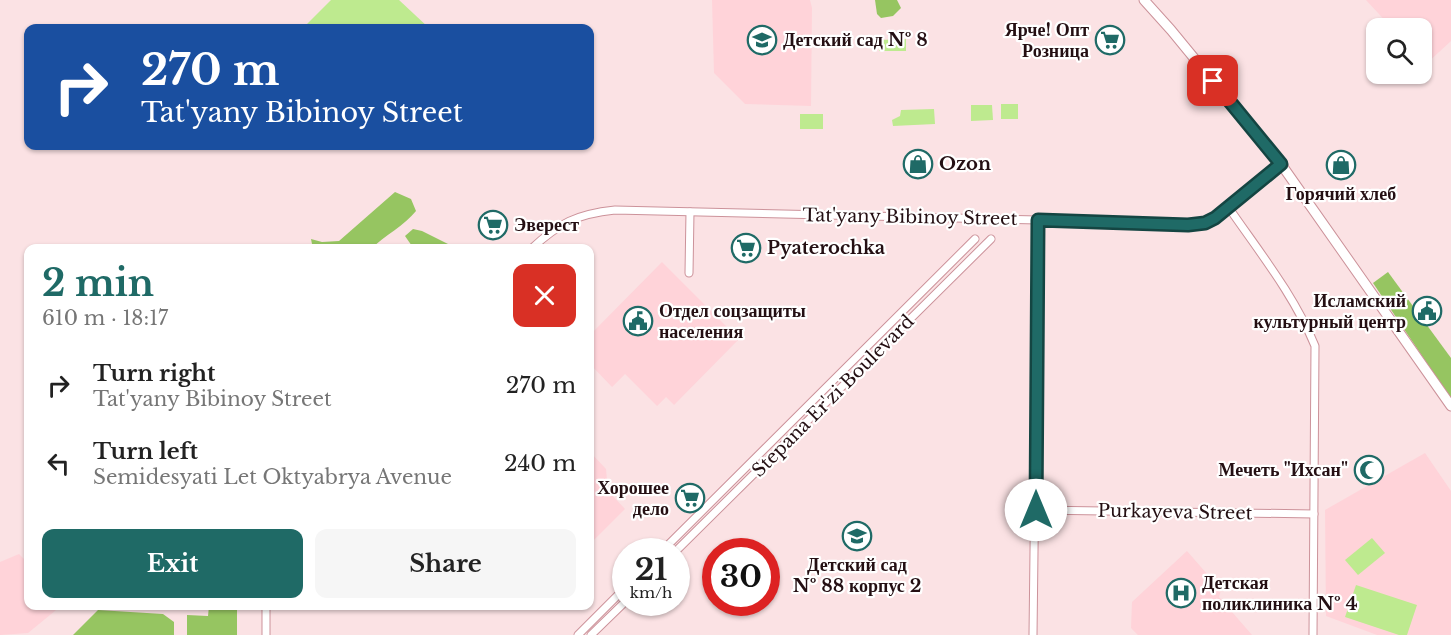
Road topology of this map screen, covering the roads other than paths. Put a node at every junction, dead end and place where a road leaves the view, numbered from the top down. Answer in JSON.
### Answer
{"nodes":[{"id":1,"x":1144,"y":0,"type":"edge"},
{"id":2,"x":1281,"y":164,"type":"junction"},
{"id":3,"x":1229,"y":208,"type":"junction"},
{"id":4,"x":690,"y":212,"type":"junction"},
{"id":5,"x":1038,"y":220,"type":"junction"},
{"id":6,"x":975,"y":239,"type":"dead end"},
{"id":7,"x":991,"y":239,"type":"dead end"},
{"id":8,"x":537,"y":244,"type":"edge"},
{"id":9,"x":689,"y":273,"type":"dead end"},
{"id":10,"x":1451,"y":406,"type":"edge"},
{"id":11,"x":1036,"y":510,"type":"junction"},
{"id":12,"x":1314,"y":514,"type":"junction"},
{"id":13,"x":675,"y":538,"type":"edge"},
{"id":14,"x":689,"y":538,"type":"edge"},
{"id":15,"x":612,"y":601,"type":"edge"},
{"id":16,"x":266,"y":610,"type":"edge"},
{"id":17,"x":612,"y":615,"type":"edge"},
{"id":18,"x":266,"y":635,"type":"edge"},
{"id":19,"x":578,"y":635,"type":"edge"},
{"id":20,"x":591,"y":635,"type":"edge"},
{"id":21,"x":1033,"y":635,"type":"edge"},
{"id":22,"x":1313,"y":635,"type":"edge"}],
"edges":[{"from":1,"to":2,"type":"main road"},
{"from":2,"to":3,"type":"street","name":"Tat'yany Bibinoy Street"},
{"from":2,"to":10,"type":"main road"},
{"from":3,"to":5,"type":"street","name":"Tat'yany Bibinoy Street"},
{"from":3,"to":12,"type":"street"},
{"from":4,"to":5,"type":"street","name":"Tat'yany Bibinoy Street"},
{"from":4,"to":8,"type":"street","name":"Tat'yany Bibinoy Street"},
{"from":4,"to":9,"type":"street"},
{"from":5,"to":11,"type":"street"},
{"from":6,"to":13,"type":"street","name":"Stepana Er'zi Boulevard"},
{"from":7,"to":14,"type":"street","name":"Stepana Er'zi Boulevard"},
{"from":11,"to":12,"type":"street","name":"Purkayeva Street"},
{"from":11,"to":21,"type":"street"},
{"from":12,"to":22,"type":"street"},
{"from":15,"to":19,"type":"street"},
{"from":16,"to":18,"type":"street"},
{"from":17,"to":20,"type":"street"}]}
